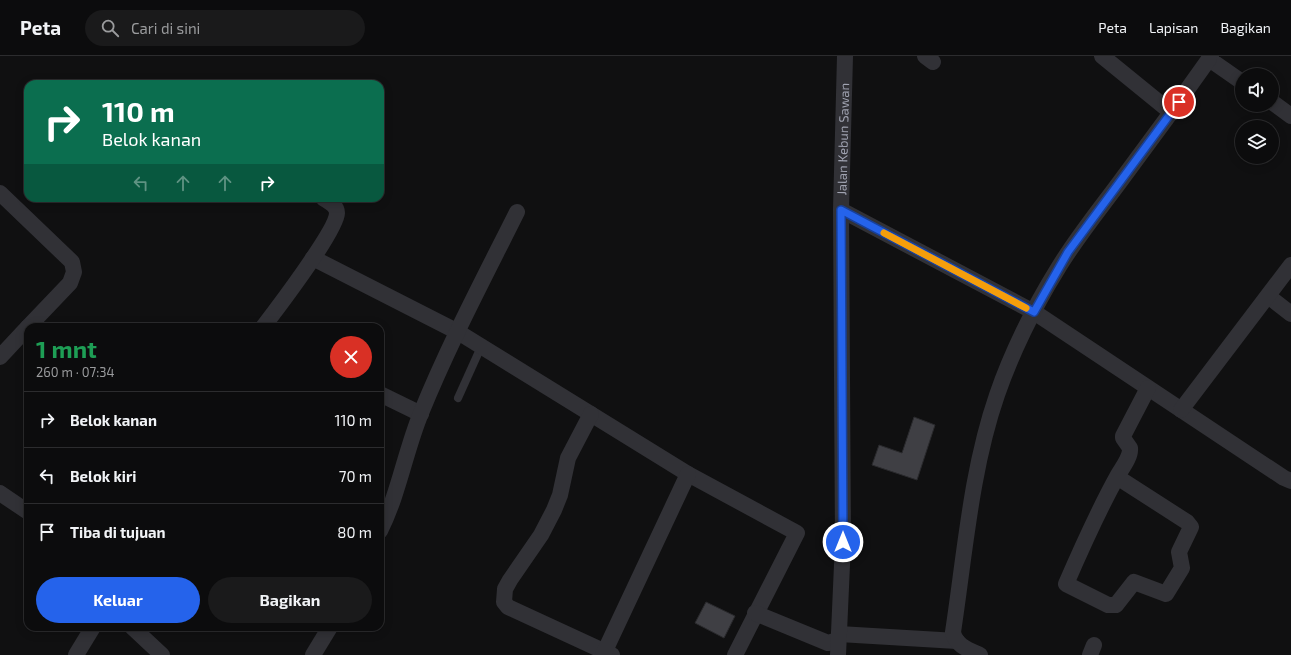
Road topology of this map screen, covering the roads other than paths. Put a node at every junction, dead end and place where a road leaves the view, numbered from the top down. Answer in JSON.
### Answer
{"nodes":[{"id":1,"x":845,"y":56,"type":"edge"},
{"id":2,"x":1102,"y":56,"type":"edge"},
{"id":3,"x":1210,"y":57,"type":"edge"},
{"id":4,"x":1235,"y":77,"type":"edge"},
{"id":5,"x":1279,"y":107,"type":"edge"},
{"id":6,"x":1172,"y":113,"type":"junction"},
{"id":7,"x":1291,"y":116,"type":"edge"},
{"id":8,"x":0,"y":193,"type":"edge"},
{"id":9,"x":330,"y":202,"type":"edge"},
{"id":10,"x":841,"y":210,"type":"junction"},
{"id":11,"x":517,"y":212,"type":"dead end"},
{"id":12,"x":313,"y":258,"type":"junction"},
{"id":13,"x":1291,"y":265,"type":"edge"},
{"id":14,"x":1268,"y":296,"type":"junction"},
{"id":15,"x":1034,"y":312,"type":"junction"},
{"id":16,"x":1291,"y":314,"type":"edge"},
{"id":17,"x":32,"y":323,"type":"edge"},
{"id":18,"x":266,"y":323,"type":"edge"},
{"id":19,"x":24,"y":331,"type":"edge"},
{"id":20,"x":469,"y":339,"type":"junction"},
{"id":21,"x":0,"y":357,"type":"edge"},
{"id":22,"x":1148,"y":388,"type":"junction"},
{"id":23,"x":384,"y":396,"type":"edge"},
{"id":24,"x":458,"y":398,"type":"dead end"},
{"id":25,"x":1181,"y":410,"type":"junction"},
{"id":26,"x":421,"y":414,"type":"junction"},
{"id":27,"x":591,"y":414,"type":"junction"},
{"id":28,"x":688,"y":474,"type":"junction"},
{"id":29,"x":1117,"y":477,"type":"junction"},
{"id":30,"x":1291,"y":481,"type":"edge"},
{"id":31,"x":0,"y":492,"type":"edge"},
{"id":32,"x":24,"y":509,"type":"edge"},
{"id":33,"x":384,"y":514,"type":"edge"},
{"id":34,"x":755,"y":613,"type":"junction"},
{"id":35,"x":91,"y":631,"type":"edge"},
{"id":36,"x":136,"y":631,"type":"edge"},
{"id":37,"x":328,"y":631,"type":"edge"},
{"id":38,"x":957,"y":641,"type":"junction"},
{"id":39,"x":836,"y":643,"type":"edge"},
{"id":40,"x":606,"y":654,"type":"edge"},
{"id":41,"x":974,"y":654,"type":"edge"},
{"id":42,"x":76,"y":655,"type":"edge"},
{"id":43,"x":162,"y":655,"type":"edge"},
{"id":44,"x":313,"y":655,"type":"edge"},
{"id":45,"x":735,"y":655,"type":"edge"}],
"edges":[{"from":1,"to":10,"type":"street","name":"Jalan Kebun Sawan"},
{"from":2,"to":6,"type":"street"},
{"from":3,"to":4,"type":"street"},
{"from":3,"to":6,"type":"street"},
{"from":5,"to":7,"type":"street"},
{"from":6,"to":15,"type":"street"},
{"from":8,"to":17,"type":"street"},
{"from":9,"to":12,"type":"street"},
{"from":10,"to":15,"type":"street"},
{"from":10,"to":39,"type":"street","name":"Jalan Kebun Sawan"},
{"from":11,"to":20,"type":"street"},
{"from":12,"to":18,"type":"street"},
{"from":12,"to":20,"type":"street"},
{"from":13,"to":14,"type":"street"},
{"from":14,"to":16,"type":"street"},
{"from":14,"to":25,"type":"street"},
{"from":15,"to":22,"type":"street"},
{"from":15,"to":38,"type":"street"},
{"from":19,"to":21,"type":"street"},
{"from":20,"to":24,"type":"lane"},
{"from":20,"to":26,"type":"street"},
{"from":20,"to":27,"type":"street"},
{"from":22,"to":25,"type":"street"},
{"from":22,"to":29,"type":"street"},
{"from":23,"to":26,"type":"street"},
{"from":25,"to":30,"type":"street"},
{"from":26,"to":33,"type":"street"},
{"from":27,"to":28,"type":"street"},
{"from":27,"to":40,"type":"street"},
{"from":28,"to":34,"type":"street"},
{"from":28,"to":40,"type":"street"},
{"from":29,"to":29,"type":"street"},
{"from":31,"to":32,"type":"street"},
{"from":34,"to":39,"type":"street"},
{"from":34,"to":45,"type":"street"},
{"from":35,"to":42,"type":"street"},
{"from":36,"to":43,"type":"street"},
{"from":37,"to":44,"type":"street"},
{"from":38,"to":39,"type":"street"},
{"from":38,"to":41,"type":"street"}]}
